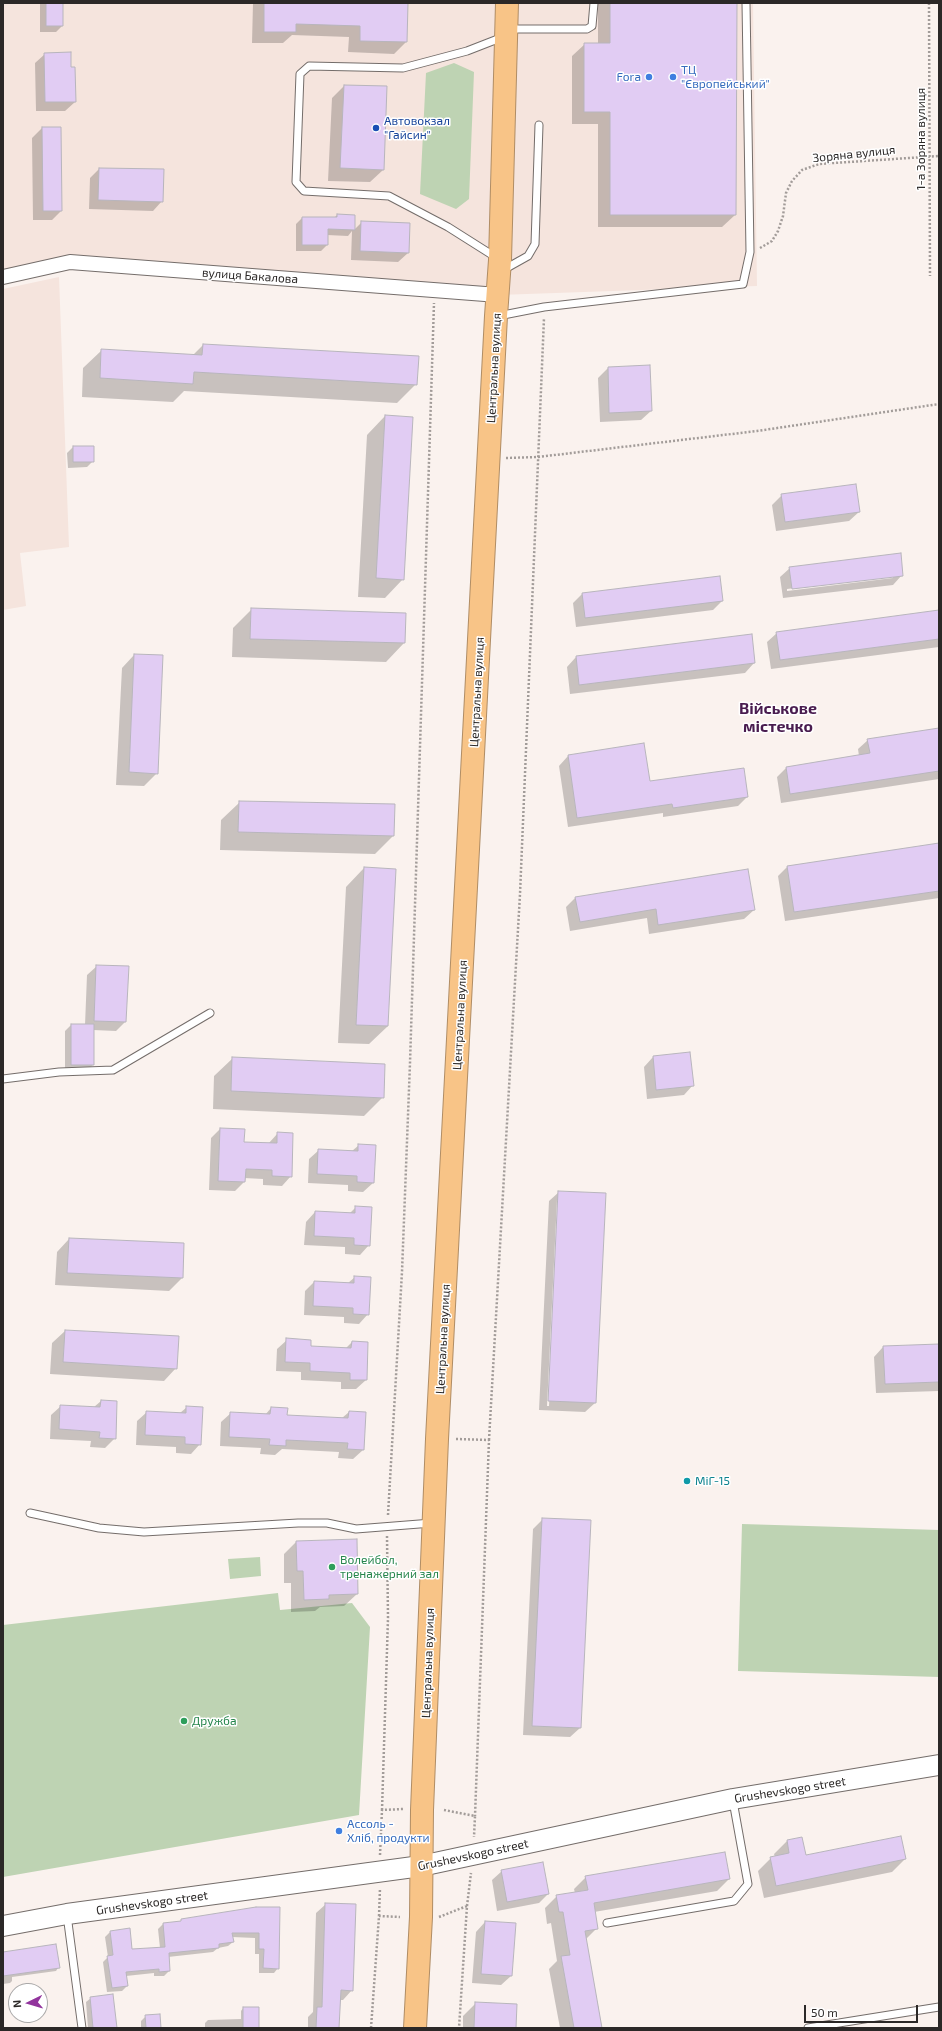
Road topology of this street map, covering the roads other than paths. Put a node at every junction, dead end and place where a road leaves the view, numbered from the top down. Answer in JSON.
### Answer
{"nodes":[{"id":1,"x":507,"y":3,"type":"edge"},
{"id":2,"x":594,"y":3,"type":"edge"},
{"id":3,"x":746,"y":3,"type":"edge"},
{"id":4,"x":508,"y":32,"type":"junction"},
{"id":5,"x":539,"y":126,"type":"dead end"},
{"id":6,"x":500,"y":266,"type":"junction"},
{"id":7,"x":3,"y":278,"type":"edge"},
{"id":8,"x":497,"y":306,"type":"junction"},
{"id":9,"x":210,"y":1013,"type":"dead end"},
{"id":10,"x":3,"y":1080,"type":"edge"},
{"id":11,"x":30,"y":1513,"type":"dead end"},
{"id":12,"x":434,"y":1523,"type":"junction"},
{"id":13,"x":939,"y":1765,"type":"edge"},
{"id":14,"x":732,"y":1799,"type":"junction"},
{"id":15,"x":421,"y":1866,"type":"junction"},
{"id":16,"x":67,"y":1914,"type":"junction"},
{"id":17,"x":607,"y":1923,"type":"dead end"},
{"id":18,"x":3,"y":1926,"type":"edge"},
{"id":19,"x":939,"y":2007,"type":"edge"},
{"id":20,"x":82,"y":2028,"type":"edge"},
{"id":21,"x":415,"y":2028,"type":"edge"},
{"id":22,"x":808,"y":2028,"type":"edge"}],
"edges":[{"from":1,"to":4,"type":"highway","name":"Центральна вулиця"},
{"from":2,"to":4,"type":"lane"},
{"from":3,"to":8,"type":"lane"},
{"from":4,"to":6,"type":"highway","name":"Центральна вулиця"},
{"from":4,"to":6,"type":"lane"},
{"from":5,"to":6,"type":"lane"},
{"from":6,"to":8,"type":"highway","name":"Центральна вулиця"},
{"from":7,"to":8,"type":"street","name":"вулиця Бакалова"},
{"from":8,"to":12,"type":"highway","name":"Центральна вулиця"},
{"from":9,"to":10,"type":"lane"},
{"from":11,"to":12,"type":"lane"},
{"from":12,"to":15,"type":"highway","name":"Центральна вулиця"},
{"from":13,"to":14,"type":"street","name":"Grushevskogo street"},
{"from":14,"to":15,"type":"street","name":"Grushevskogo street"},
{"from":14,"to":17,"type":"lane"},
{"from":15,"to":16,"type":"street","name":"Grushevskogo street"},
{"from":15,"to":21,"type":"highway","name":"Центральна вулиця"},
{"from":16,"to":18,"type":"street","name":"Grushevskogo street"},
{"from":16,"to":20,"type":"lane"},
{"from":19,"to":22,"type":"lane"}]}
